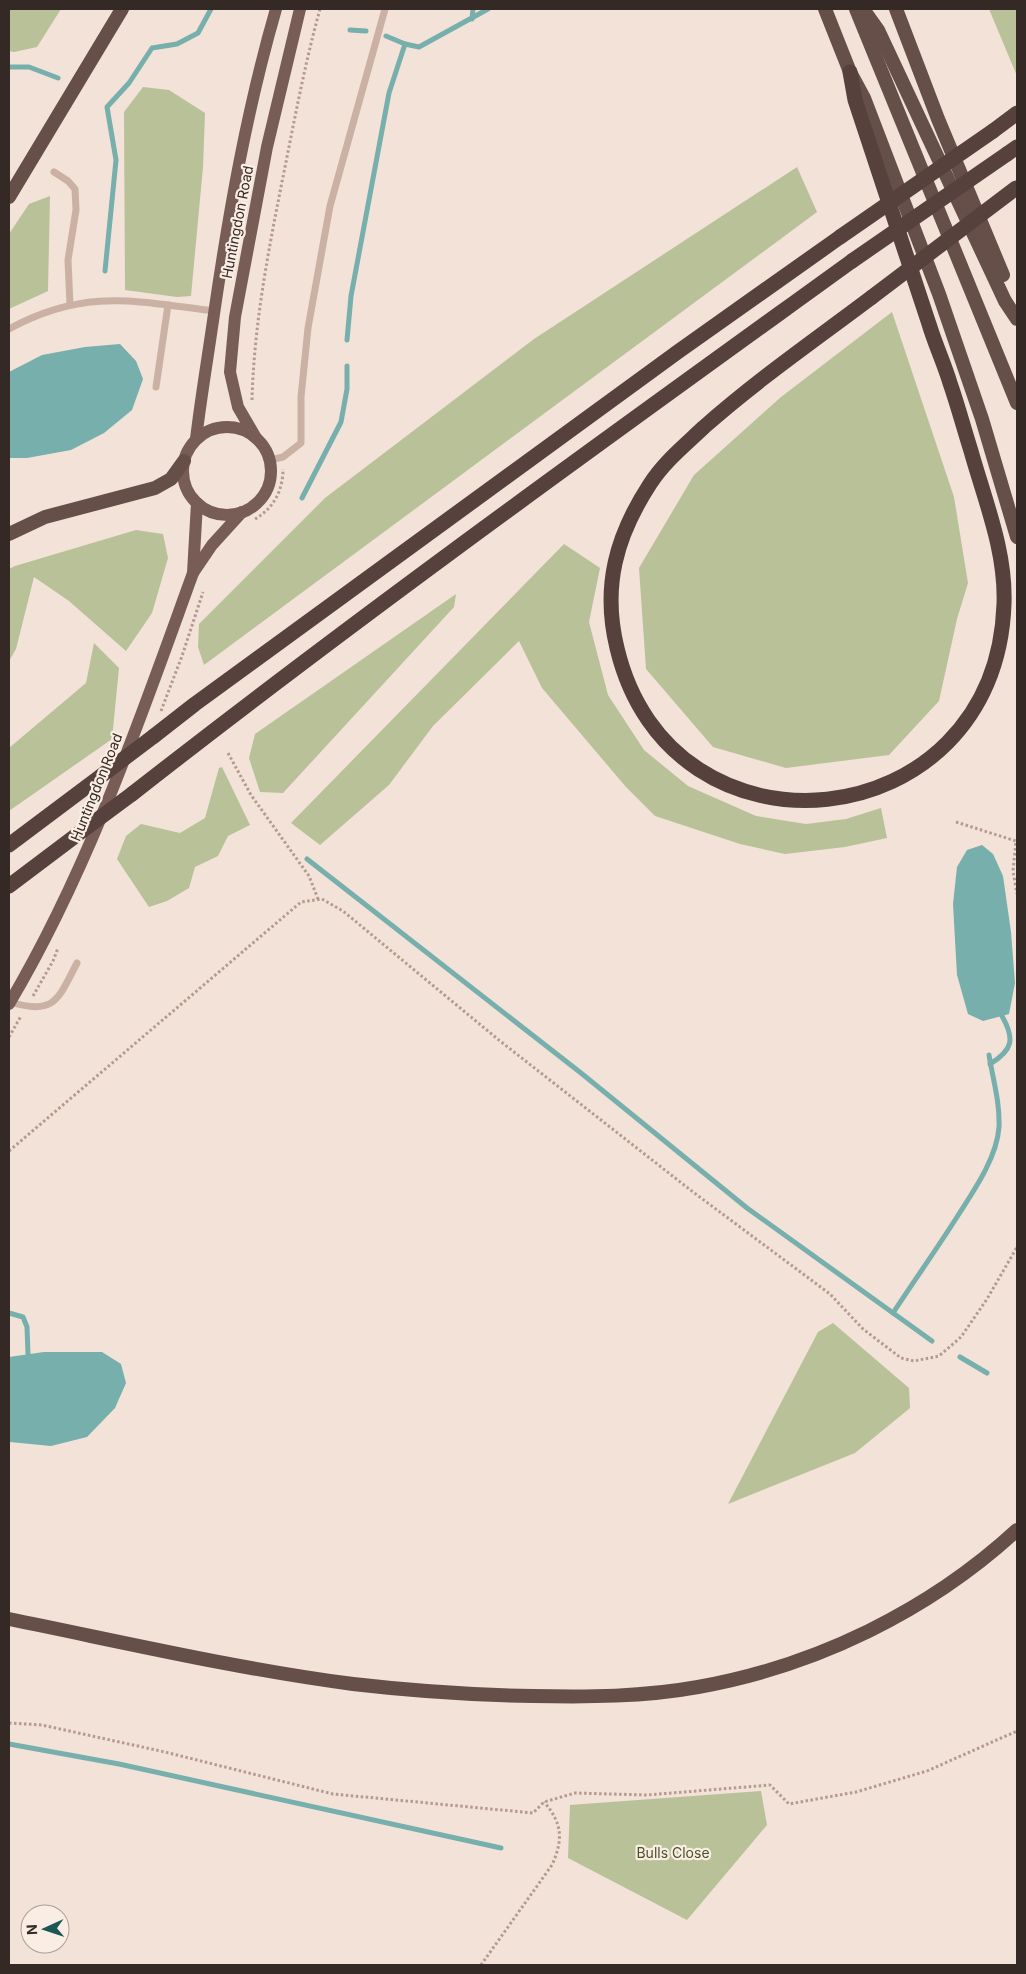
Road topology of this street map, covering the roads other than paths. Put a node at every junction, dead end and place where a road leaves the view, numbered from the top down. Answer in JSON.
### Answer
{"nodes":[{"id":1,"x":122,"y":9,"type":"edge"},
{"id":2,"x":276,"y":9,"type":"edge"},
{"id":3,"x":300,"y":9,"type":"edge"},
{"id":4,"x":385,"y":9,"type":"edge"},
{"id":5,"x":825,"y":9,"type":"edge"},
{"id":6,"x":856,"y":9,"type":"edge"},
{"id":7,"x":863,"y":9,"type":"edge"},
{"id":8,"x":896,"y":9,"type":"edge"},
{"id":9,"x":850,"y":72,"type":"junction"},
{"id":10,"x":1017,"y":113,"type":"edge"},
{"id":11,"x":1012,"y":150,"type":"edge"},
{"id":12,"x":54,"y":172,"type":"dead end"},
{"id":13,"x":1017,"y":188,"type":"edge"},
{"id":14,"x":9,"y":197,"type":"edge"},
{"id":15,"x":70,"y":305,"type":"junction"},
{"id":16,"x":168,"y":305,"type":"junction"},
{"id":17,"x":1017,"y":308,"type":"edge"},
{"id":18,"x":214,"y":311,"type":"junction"},
{"id":19,"x":1017,"y":319,"type":"edge"},
{"id":20,"x":9,"y":329,"type":"edge"},
{"id":21,"x":156,"y":387,"type":"dead end"},
{"id":22,"x":1017,"y":403,"type":"edge"},
{"id":23,"x":196,"y":438,"type":"junction"},
{"id":24,"x":256,"y":438,"type":"junction"},
{"id":25,"x":270,"y":460,"type":"junction"},
{"id":26,"x":184,"y":461,"type":"junction"},
{"id":27,"x":197,"y":503,"type":"junction"},
{"id":28,"x":246,"y":517,"type":"junction"},
{"id":29,"x":9,"y":534,"type":"edge"},
{"id":30,"x":1017,"y":537,"type":"edge"},
{"id":31,"x":193,"y":573,"type":"junction"},
{"id":32,"x":9,"y":845,"type":"edge"},
{"id":33,"x":9,"y":886,"type":"edge"},
{"id":34,"x":77,"y":963,"type":"dead end"},
{"id":35,"x":9,"y":1003,"type":"edge"},
{"id":36,"x":1017,"y":1530,"type":"edge"},
{"id":37,"x":9,"y":1619,"type":"edge"}],
"edges":[{"from":1,"to":14,"type":"highway"},
{"from":2,"to":18,"type":"main road","name":"Huntingdon Road"},
{"from":3,"to":24,"type":"main road","name":"Huntingdon Road"},
{"from":4,"to":25,"type":"lane"},
{"from":5,"to":9,"type":"highway"},
{"from":6,"to":22,"type":"highway"},
{"from":7,"to":19,"type":"highway"},
{"from":8,"to":17,"type":"highway"},
{"from":9,"to":13,"type":"highway","bridge":true},
{"from":9,"to":30,"type":"highway"},
{"from":10,"to":32,"type":"highway","bridge":true},
{"from":11,"to":33,"type":"highway","bridge":true},
{"from":12,"to":15,"type":"lane"},
{"from":15,"to":16,"type":"lane"},
{"from":15,"to":20,"type":"lane"},
{"from":16,"to":18,"type":"lane"},
{"from":16,"to":21,"type":"lane"},
{"from":18,"to":23,"type":"main road","name":"Huntingdon Road"},
{"from":23,"to":24,"type":"main road"},
{"from":23,"to":26,"type":"main road"},
{"from":24,"to":25,"type":"main road"},
{"from":25,"to":28,"type":"main road"},
{"from":26,"to":27,"type":"main road"},
{"from":26,"to":29,"type":"highway"},
{"from":27,"to":28,"type":"main road"},
{"from":27,"to":31,"type":"main road","name":"Huntingdon Road"},
{"from":28,"to":31,"type":"main road","name":"Huntingdon Road"},
{"from":31,"to":35,"type":"main road","name":"Huntingdon Road"},
{"from":34,"to":35,"type":"lane"},
{"from":36,"to":37,"type":"highway"}]}
